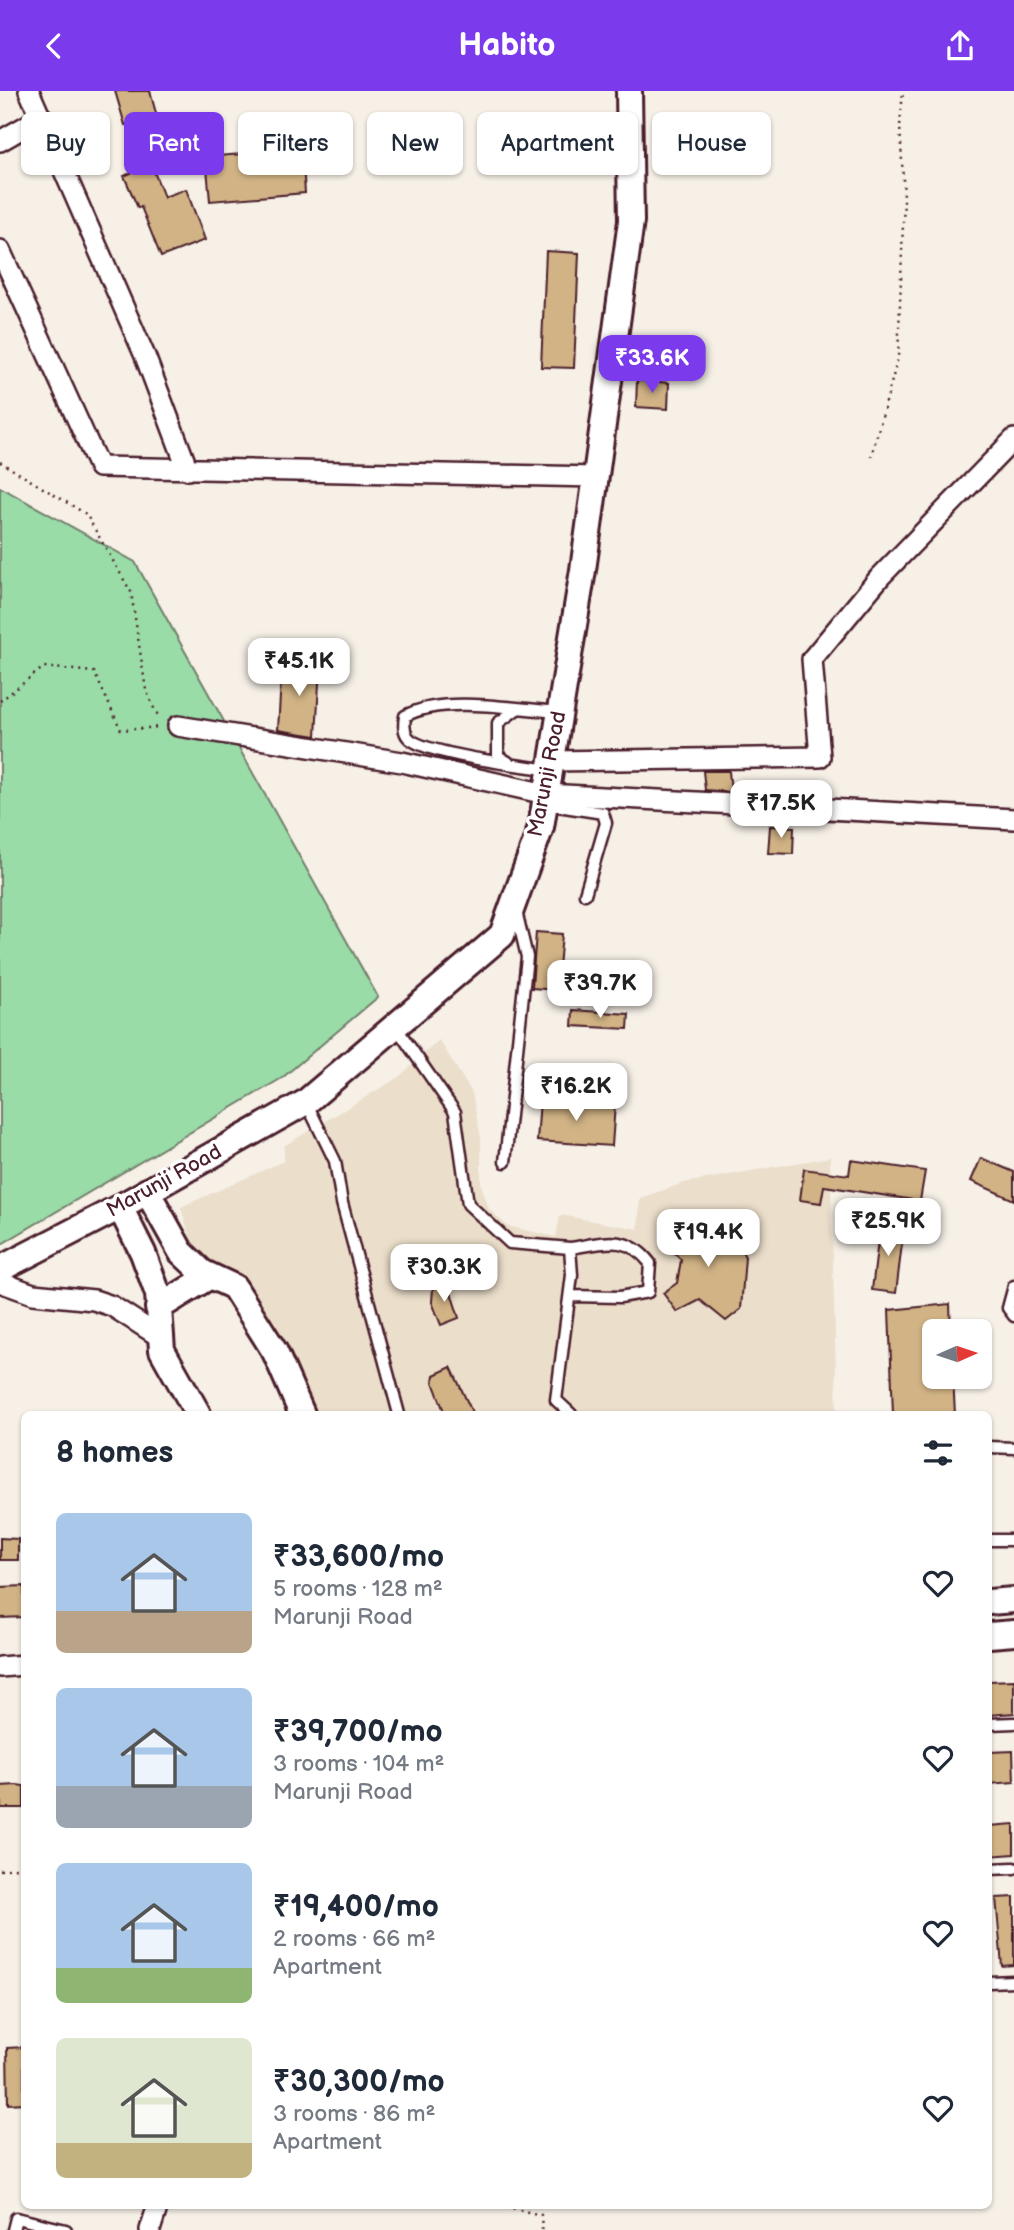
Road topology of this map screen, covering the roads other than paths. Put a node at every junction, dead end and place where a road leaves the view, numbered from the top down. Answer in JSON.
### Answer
{"nodes":[{"id":1,"x":29,"y":91,"type":"edge"},
{"id":2,"x":629,"y":91,"type":"edge"},
{"id":3,"x":40,"y":112,"type":"edge"},
{"id":4,"x":21,"y":129,"type":"edge"},
{"id":5,"x":0,"y":141,"type":"edge"},
{"id":6,"x":67,"y":175,"type":"edge"},
{"id":7,"x":0,"y":250,"type":"edge"},
{"id":8,"x":1014,"y":439,"type":"edge"},
{"id":9,"x":188,"y":470,"type":"junction"},
{"id":10,"x":596,"y":477,"type":"junction"},
{"id":11,"x":516,"y":709,"type":"junction"},
{"id":12,"x":559,"y":712,"type":"junction"},
{"id":13,"x":178,"y":726,"type":"road end"},
{"id":14,"x":511,"y":764,"type":"junction"},
{"id":15,"x":551,"y":765,"type":"junction"},
{"id":16,"x":545,"y":799,"type":"junction"},
{"id":17,"x":1014,"y":819,"type":"edge"},
{"id":18,"x":585,"y":894,"type":"dead end"},
{"id":19,"x":513,"y":904,"type":"junction"},
{"id":20,"x":396,"y":1027,"type":"junction"},
{"id":21,"x":306,"y":1102,"type":"junction"},
{"id":22,"x":505,"y":1162,"type":"dead end"},
{"id":23,"x":147,"y":1191,"type":"junction"},
{"id":24,"x":120,"y":1207,"type":"junction"},
{"id":25,"x":570,"y":1248,"type":"junction"},
{"id":26,"x":0,"y":1269,"type":"edge"},
{"id":27,"x":210,"y":1276,"type":"junction"},
{"id":28,"x":0,"y":1282,"type":"edge"},
{"id":29,"x":1014,"y":1286,"type":"edge"},
{"id":30,"x":569,"y":1296,"type":"junction"},
{"id":31,"x":158,"y":1308,"type":"junction"},
{"id":32,"x":1014,"y":1316,"type":"edge"},
{"id":33,"x":160,"y":1337,"type":"junction"},
{"id":34,"x":196,"y":1411,"type":"edge"},
{"id":35,"x":301,"y":1411,"type":"edge"},
{"id":36,"x":398,"y":1411,"type":"edge"},
{"id":37,"x":568,"y":1411,"type":"edge"},
{"id":38,"x":992,"y":1447,"type":"edge"},
{"id":39,"x":1014,"y":1448,"type":"edge"},
{"id":40,"x":992,"y":1540,"type":"edge"},
{"id":41,"x":1014,"y":1540,"type":"edge"},
{"id":42,"x":1014,"y":1601,"type":"edge"},
{"id":43,"x":992,"y":1602,"type":"edge"},
{"id":44,"x":1014,"y":1633,"type":"edge"},
{"id":45,"x":992,"y":1635,"type":"edge"},
{"id":46,"x":21,"y":1665,"type":"edge"},
{"id":47,"x":0,"y":1667,"type":"edge"},
{"id":48,"x":1014,"y":1723,"type":"edge"},
{"id":49,"x":992,"y":1724,"type":"edge"},
{"id":50,"x":1014,"y":1868,"type":"edge"},
{"id":51,"x":992,"y":1869,"type":"edge"},
{"id":52,"x":1014,"y":1981,"type":"edge"},
{"id":53,"x":992,"y":1982,"type":"edge"},
{"id":54,"x":157,"y":2209,"type":"edge"},
{"id":55,"x":13,"y":2230,"type":"edge"},
{"id":56,"x":65,"y":2230,"type":"edge"},
{"id":57,"x":150,"y":2230,"type":"edge"}],
"edges":[{"from":1,"to":3,"type":"street"},
{"from":2,"to":10,"type":"street","name":"Marunji Road"},
{"from":4,"to":5,"type":"street"},
{"from":6,"to":9,"type":"street"},
{"from":7,"to":9,"type":"street"},
{"from":8,"to":15,"type":"street"},
{"from":9,"to":10,"type":"street"},
{"from":10,"to":12,"type":"street","name":"Marunji Road"},
{"from":11,"to":12,"type":"lane"},
{"from":11,"to":14,"type":"lane"},
{"from":11,"to":14,"type":"lane"},
{"from":12,"to":15,"type":"street","name":"Marunji Road"},
{"from":13,"to":16,"type":"street"},
{"from":14,"to":15,"type":"lane"},
{"from":15,"to":16,"type":"street","name":"Marunji Road"},
{"from":16,"to":17,"type":"street"},
{"from":16,"to":18,"type":"lane"},
{"from":16,"to":19,"type":"street","name":"Marunji Road"},
{"from":19,"to":20,"type":"street","name":"Marunji Road"},
{"from":19,"to":22,"type":"lane"},
{"from":20,"to":21,"type":"street","name":"Marunji Road"},
{"from":20,"to":25,"type":"lane"},
{"from":21,"to":23,"type":"street","name":"Marunji Road"},
{"from":21,"to":36,"type":"lane"},
{"from":23,"to":24,"type":"street","name":"Marunji Road"},
{"from":23,"to":27,"type":"street"},
{"from":24,"to":26,"type":"street","name":"Marunji Road"},
{"from":24,"to":31,"type":"street"},
{"from":25,"to":30,"type":"lane"},
{"from":25,"to":30,"type":"lane"},
{"from":27,"to":31,"type":"street"},
{"from":27,"to":35,"type":"street"},
{"from":28,"to":33,"type":"street"},
{"from":29,"to":32,"type":"lane"},
{"from":30,"to":37,"type":"lane"},
{"from":31,"to":33,"type":"street"},
{"from":33,"to":34,"type":"street"},
{"from":38,"to":39,"type":"lane"},
{"from":40,"to":41,"type":"lane"},
{"from":42,"to":43,"type":"street"},
{"from":44,"to":45,"type":"street"},
{"from":46,"to":47,"type":"street"},
{"from":48,"to":49,"type":"lane"},
{"from":50,"to":51,"type":"lane"},
{"from":52,"to":53,"type":"lane"},
{"from":54,"to":57,"type":"street"},
{"from":55,"to":56,"type":"lane"}]}
